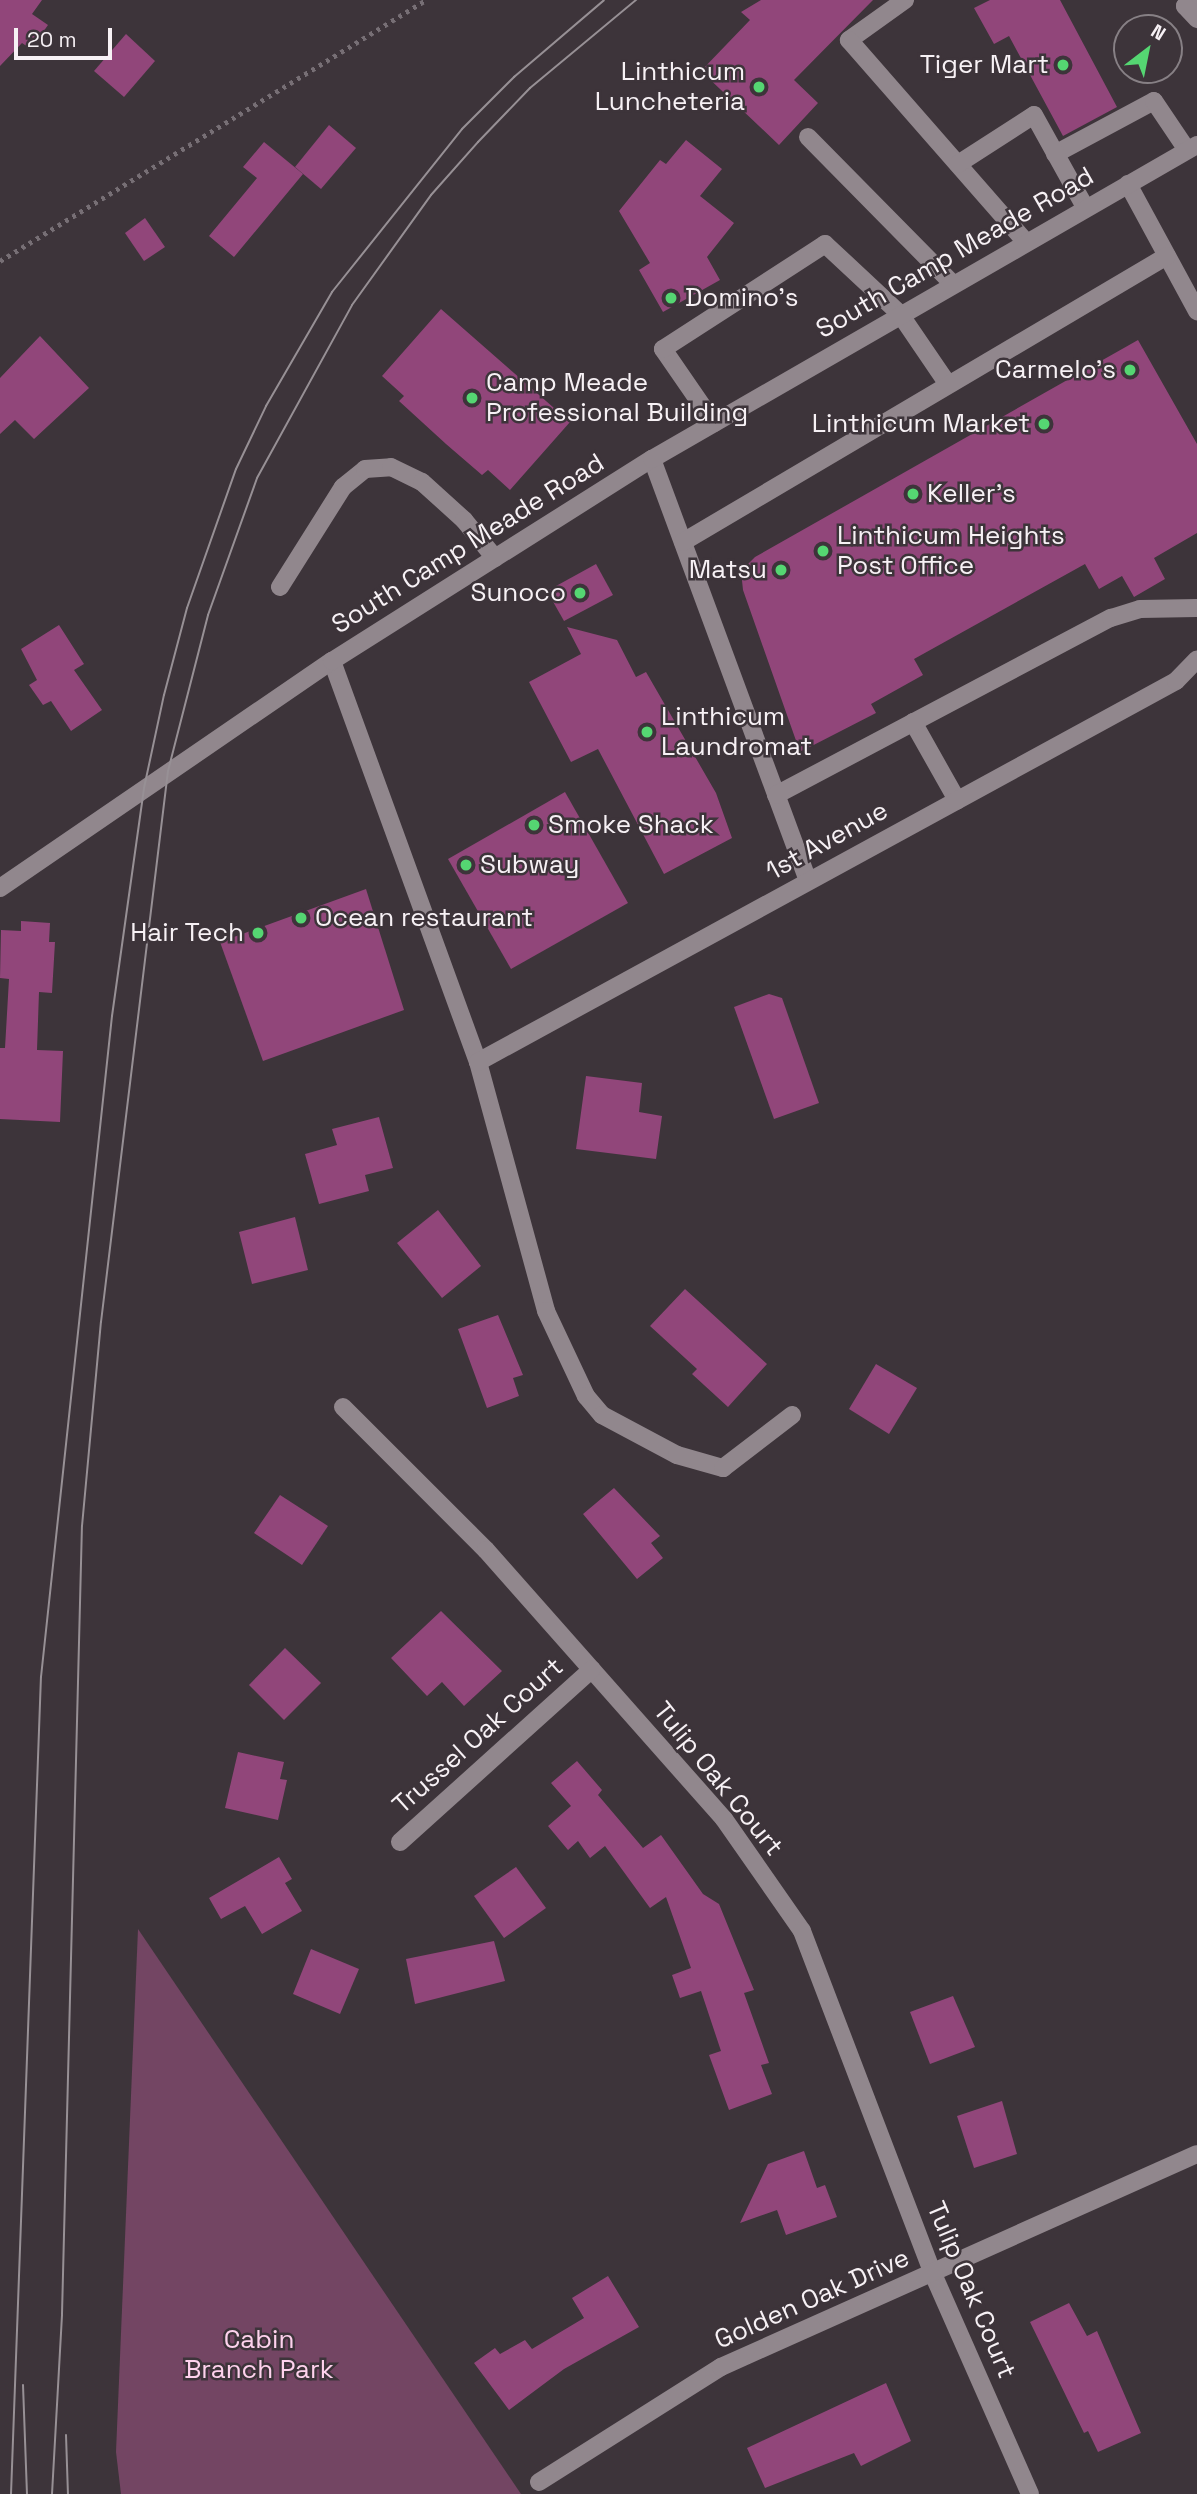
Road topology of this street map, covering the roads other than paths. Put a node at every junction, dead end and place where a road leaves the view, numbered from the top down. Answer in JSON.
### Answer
{"nodes":[{"id":1,"x":905,"y":0,"type":"edge"},
{"id":2,"x":808,"y":137,"type":"dead end"},
{"id":3,"x":1192,"y":147,"type":"edge"},
{"id":4,"x":1055,"y":154,"type":"junction"},
{"id":5,"x":958,"y":164,"type":"junction"},
{"id":6,"x":1128,"y":184,"type":"junction"},
{"id":7,"x":1085,"y":207,"type":"junction"},
{"id":8,"x":1025,"y":241,"type":"junction"},
{"id":9,"x":1167,"y":256,"type":"junction"},
{"id":10,"x":952,"y":283,"type":"junction"},
{"id":11,"x":1197,"y":311,"type":"edge"},
{"id":12,"x":900,"y":314,"type":"junction"},
{"id":13,"x":947,"y":383,"type":"junction"},
{"id":14,"x":714,"y":424,"type":"junction"},
{"id":15,"x":652,"y":459,"type":"junction"},
{"id":16,"x":683,"y":542,"type":"junction"},
{"id":17,"x":495,"y":558,"type":"junction"},
{"id":18,"x":281,"y":587,"type":"dead end"},
{"id":19,"x":1197,"y":608,"type":"edge"},
{"id":20,"x":1197,"y":659,"type":"edge"},
{"id":21,"x":332,"y":661,"type":"junction"},
{"id":22,"x":914,"y":722,"type":"junction"},
{"id":23,"x":776,"y":795,"type":"junction"},
{"id":24,"x":957,"y":800,"type":"junction"},
{"id":25,"x":808,"y":881,"type":"junction"},
{"id":26,"x":0,"y":888,"type":"edge"},
{"id":27,"x":478,"y":1062,"type":"junction"},
{"id":28,"x":343,"y":1407,"type":"dead end"},
{"id":29,"x":792,"y":1415,"type":"dead end"},
{"id":30,"x":592,"y":1669,"type":"junction"},
{"id":31,"x":400,"y":1842,"type":"dead end"},
{"id":32,"x":1197,"y":2154,"type":"edge"},
{"id":33,"x":933,"y":2274,"type":"junction"},
{"id":34,"x":539,"y":2482,"type":"dead end"},
{"id":35,"x":1030,"y":2494,"type":"edge"}],
"edges":[{"from":1,"to":5,"type":"street"},
{"from":2,"to":10,"type":"street"},
{"from":3,"to":4,"type":"street"},
{"from":3,"to":6,"type":"street","name":"South Camp Meade Road"},
{"from":4,"to":5,"type":"street"},
{"from":4,"to":7,"type":"street"},
{"from":5,"to":8,"type":"street"},
{"from":6,"to":7,"type":"street","name":"South Camp Meade Road"},
{"from":6,"to":9,"type":"street"},
{"from":7,"to":8,"type":"street","name":"South Camp Meade Road"},
{"from":8,"to":10,"type":"street","name":"South Camp Meade Road"},
{"from":9,"to":11,"type":"street"},
{"from":9,"to":13,"type":"street"},
{"from":10,"to":12,"type":"street","name":"South Camp Meade Road"},
{"from":12,"to":13,"type":"street"},
{"from":12,"to":14,"type":"street","name":"South Camp Meade Road"},
{"from":12,"to":14,"type":"street"},
{"from":13,"to":16,"type":"street"},
{"from":14,"to":15,"type":"street","name":"South Camp Meade Road"},
{"from":15,"to":16,"type":"street"},
{"from":15,"to":17,"type":"street","name":"South Camp Meade Road"},
{"from":16,"to":23,"type":"street"},
{"from":17,"to":18,"type":"street"},
{"from":17,"to":21,"type":"street","name":"South Camp Meade Road"},
{"from":19,"to":22,"type":"street"},
{"from":20,"to":24,"type":"street","name":"1st Avenue"},
{"from":21,"to":26,"type":"street","name":"South Camp Meade Road"},
{"from":21,"to":27,"type":"street"},
{"from":22,"to":23,"type":"street"},
{"from":22,"to":24,"type":"street"},
{"from":23,"to":25,"type":"street"},
{"from":24,"to":25,"type":"street","name":"1st Avenue"},
{"from":25,"to":27,"type":"street","name":"1st Avenue"},
{"from":27,"to":29,"type":"street"},
{"from":28,"to":30,"type":"street","name":"Tulip Oak Court"},
{"from":30,"to":31,"type":"street","name":"Trussel Oak Court"},
{"from":30,"to":33,"type":"street","name":"Tulip Oak Court"},
{"from":32,"to":33,"type":"street","name":"Golden Oak Drive"},
{"from":33,"to":34,"type":"street","name":"Golden Oak Drive"},
{"from":33,"to":35,"type":"street","name":"Tulip Oak Court"}]}
